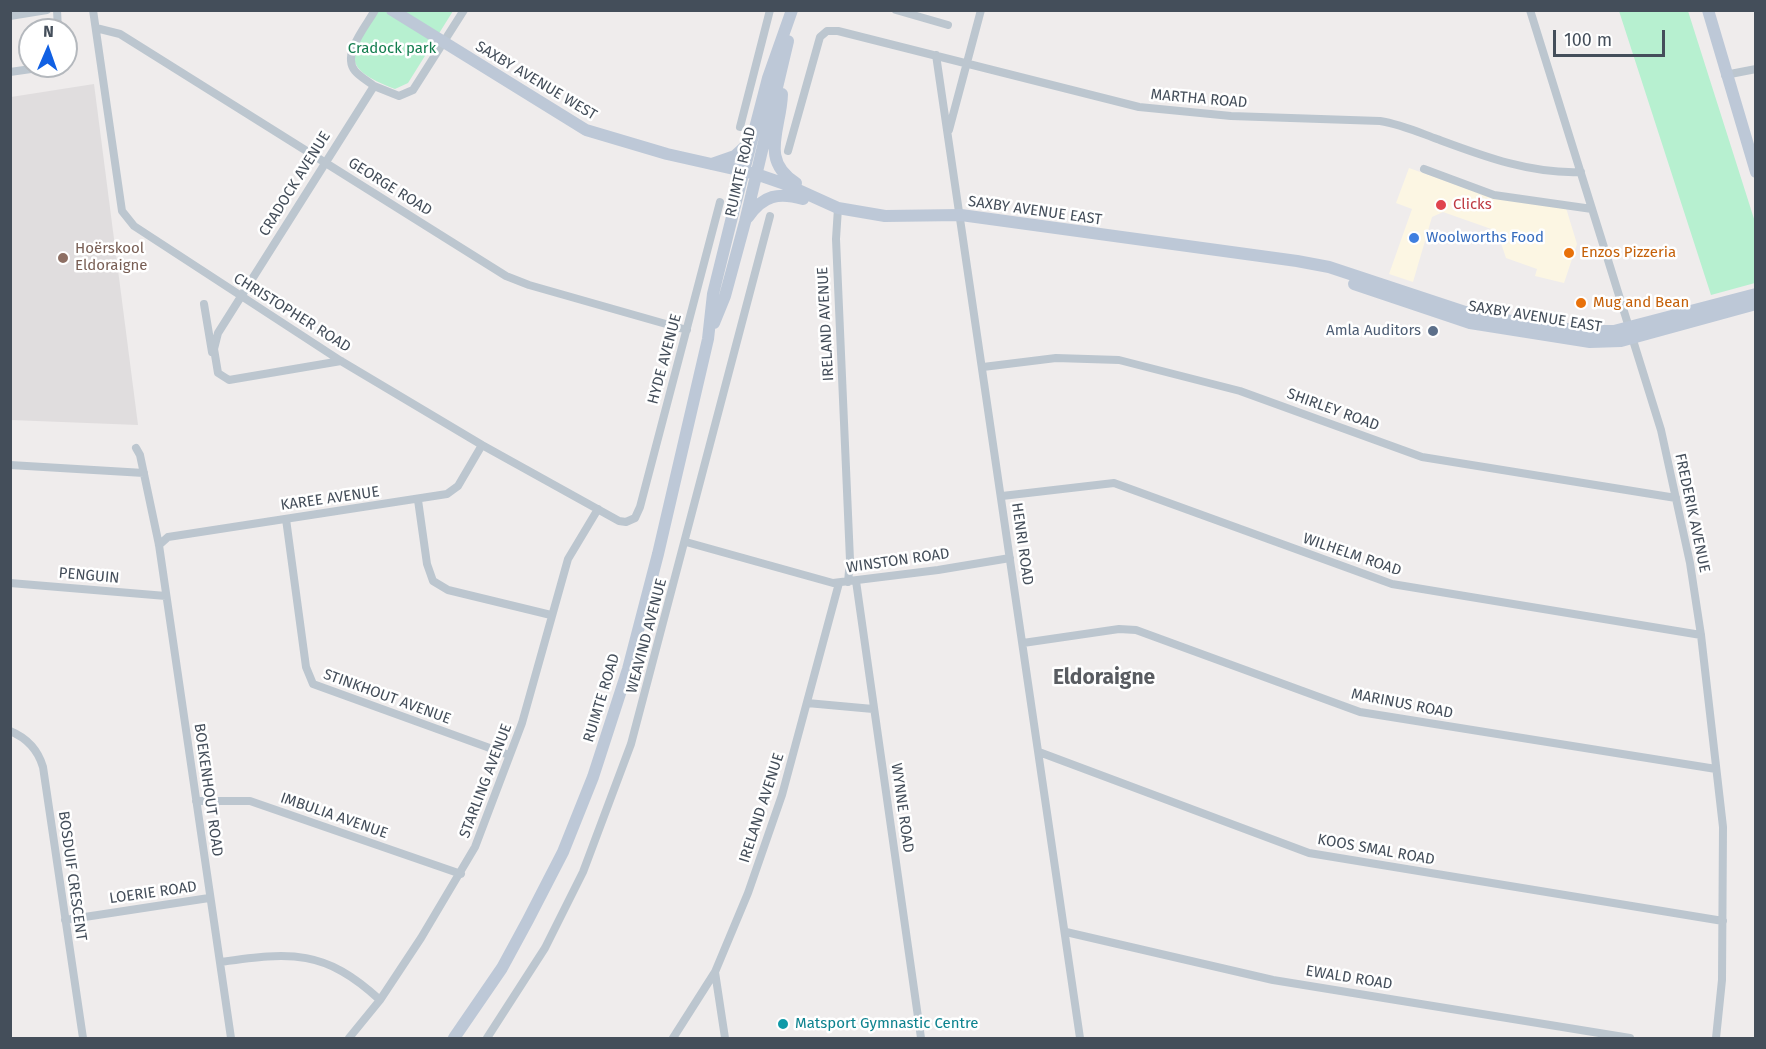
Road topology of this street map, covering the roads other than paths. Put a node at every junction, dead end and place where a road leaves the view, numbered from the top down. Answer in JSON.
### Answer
{"nodes":[{"id":1,"x":47,"y":10,"type":"edge"},
{"id":2,"x":93,"y":10,"type":"edge"},
{"id":3,"x":375,"y":10,"type":"edge"},
{"id":4,"x":392,"y":10,"type":"edge"},
{"id":5,"x":464,"y":10,"type":"edge"},
{"id":6,"x":770,"y":10,"type":"edge"},
{"id":7,"x":794,"y":10,"type":"edge"},
{"id":8,"x":896,"y":10,"type":"edge"},
{"id":9,"x":981,"y":10,"type":"edge"},
{"id":10,"x":1530,"y":10,"type":"edge"},
{"id":11,"x":1708,"y":10,"type":"edge"},
{"id":12,"x":10,"y":16,"type":"edge"},
{"id":13,"x":948,"y":25,"type":"dead end"},
{"id":14,"x":96,"y":28,"type":"junction"},
{"id":15,"x":445,"y":43,"type":"junction"},
{"id":16,"x":936,"y":55,"type":"junction"},
{"id":17,"x":968,"y":63,"type":"junction"},
{"id":18,"x":1755,"y":69,"type":"edge"},
{"id":19,"x":1725,"y":75,"type":"junction"},
{"id":20,"x":780,"y":81,"type":"junction"},
{"id":21,"x":374,"y":86,"type":"junction"},
{"id":22,"x":740,"y":126,"type":"dead end"},
{"id":23,"x":756,"y":129,"type":"junction"},
{"id":24,"x":949,"y":133,"type":"junction"},
{"id":25,"x":788,"y":151,"type":"dead end"},
{"id":26,"x":324,"y":162,"type":"junction"},
{"id":27,"x":711,"y":164,"type":"junction"},
{"id":28,"x":1424,"y":169,"type":"dead end"},
{"id":29,"x":1581,"y":172,"type":"junction"},
{"id":30,"x":1755,"y":172,"type":"edge"},
{"id":31,"x":750,"y":173,"type":"junction"},
{"id":32,"x":720,"y":202,"type":"dead end"},
{"id":33,"x":836,"y":207,"type":"junction"},
{"id":34,"x":1592,"y":209,"type":"junction"},
{"id":35,"x":961,"y":215,"type":"junction"},
{"id":36,"x":770,"y":216,"type":"dead end"},
{"id":37,"x":745,"y":222,"type":"junction"},
{"id":38,"x":1755,"y":294,"type":"edge"},
{"id":39,"x":241,"y":297,"type":"junction"},
{"id":40,"x":204,"y":304,"type":"dead end"},
{"id":41,"x":1755,"y":304,"type":"edge"},
{"id":42,"x":687,"y":330,"type":"junction"},
{"id":43,"x":1631,"y":333,"type":"junction"},
{"id":44,"x":708,"y":339,"type":"junction"},
{"id":45,"x":341,"y":361,"type":"junction"},
{"id":46,"x":215,"y":364,"type":"junction"},
{"id":47,"x":982,"y":367,"type":"junction"},
{"id":48,"x":482,"y":445,"type":"junction"},
{"id":49,"x":136,"y":448,"type":"dead end"},
{"id":50,"x":10,"y":465,"type":"edge"},
{"id":51,"x":144,"y":473,"type":"junction"},
{"id":52,"x":1002,"y":496,"type":"junction"},
{"id":53,"x":1676,"y":498,"type":"junction"},
{"id":54,"x":418,"y":500,"type":"junction"},
{"id":55,"x":598,"y":509,"type":"junction"},
{"id":56,"x":286,"y":519,"type":"junction"},
{"id":57,"x":632,"y":520,"type":"joint"},
{"id":58,"x":686,"y":542,"type":"junction"},
{"id":59,"x":159,"y":545,"type":"junction"},
{"id":60,"x":1010,"y":558,"type":"junction"},
{"id":61,"x":848,"y":582,"type":"junction"},
{"id":62,"x":10,"y":583,"type":"edge"},
{"id":63,"x":166,"y":596,"type":"junction"},
{"id":64,"x":551,"y":615,"type":"junction"},
{"id":65,"x":1701,"y":634,"type":"junction"},
{"id":66,"x":1023,"y":643,"type":"junction"},
{"id":67,"x":807,"y":704,"type":"junction"},
{"id":68,"x":873,"y":709,"type":"junction"},
{"id":69,"x":10,"y":731,"type":"edge"},
{"id":70,"x":1038,"y":752,"type":"junction"},
{"id":71,"x":509,"y":755,"type":"junction"},
{"id":72,"x":1716,"y":769,"type":"junction"},
{"id":73,"x":196,"y":801,"type":"junction"},
{"id":74,"x":461,"y":874,"type":"junction"},
{"id":75,"x":209,"y":898,"type":"junction"},
{"id":76,"x":65,"y":920,"type":"junction"},
{"id":77,"x":1723,"y":921,"type":"junction"},
{"id":78,"x":1066,"y":932,"type":"junction"},
{"id":79,"x":221,"y":962,"type":"junction"},
{"id":80,"x":715,"y":972,"type":"junction"},
{"id":81,"x":380,"y":1000,"type":"junction"},
{"id":82,"x":83,"y":1038,"type":"edge"},
{"id":83,"x":231,"y":1038,"type":"edge"},
{"id":84,"x":349,"y":1038,"type":"edge"},
{"id":85,"x":454,"y":1038,"type":"edge"},
{"id":86,"x":487,"y":1038,"type":"edge"},
{"id":87,"x":674,"y":1038,"type":"edge"},
{"id":88,"x":725,"y":1038,"type":"edge"},
{"id":89,"x":921,"y":1038,"type":"edge"},
{"id":90,"x":1080,"y":1038,"type":"edge"},
{"id":91,"x":1630,"y":1038,"type":"edge"},
{"id":92,"x":1716,"y":1038,"type":"edge"}],
"edges":[{"from":1,"to":12,"type":"street"},
{"from":2,"to":14,"type":"street","name":"CHRISTOPHER ROAD"},
{"from":3,"to":21,"type":"street"},
{"from":4,"to":15,"type":"main road","name":"SAXBY AVENUE WEST"},
{"from":5,"to":15,"type":"street"},
{"from":6,"to":22,"type":"street"},
{"from":7,"to":20,"type":"main road","name":"RUIMTE ROAD"},
{"from":7,"to":23,"type":"main road","name":"RUIMTE ROAD"},
{"from":8,"to":13,"type":"street"},
{"from":9,"to":17,"type":"street"},
{"from":10,"to":29,"type":"street","name":"FREDERIK AVENUE"},
{"from":11,"to":19,"type":"main road"},
{"from":14,"to":26,"type":"street","name":"GEORGE ROAD"},
{"from":14,"to":39,"type":"street","name":"CHRISTOPHER ROAD"},
{"from":15,"to":21,"type":"street"},
{"from":15,"to":27,"type":"main road","name":"SAXBY AVENUE WEST"},
{"from":16,"to":17,"type":"street","name":"MARTHA ROAD"},
{"from":16,"to":24,"type":"street","name":"HENRI ROAD"},
{"from":16,"to":25,"type":"street","name":"MARTHA ROAD"},
{"from":17,"to":24,"type":"street"},
{"from":17,"to":29,"type":"street","name":"MARTHA ROAD"},
{"from":18,"to":19,"type":"street"},
{"from":19,"to":30,"type":"main road"},
{"from":20,"to":31,"type":"main road","name":"RUIMTE ROAD"},
{"from":20,"to":33,"type":"main road"},
{"from":21,"to":26,"type":"street","name":"CRADOCK AVENUE"},
{"from":23,"to":27,"type":"main road"},
{"from":23,"to":31,"type":"main road","name":"RUIMTE ROAD"},
{"from":24,"to":35,"type":"street","name":"HENRI ROAD"},
{"from":26,"to":39,"type":"street","name":"CRADOCK AVENUE"},
{"from":26,"to":42,"type":"street","name":"GEORGE ROAD"},
{"from":27,"to":31,"type":"main road","name":"SAXBY AVENUE WEST"},
{"from":28,"to":34,"type":"street"},
{"from":29,"to":34,"type":"street","name":"FREDERIK AVENUE"},
{"from":31,"to":33,"type":"main road","name":"SAXBY AVENUE EAST"},
{"from":31,"to":37,"type":"main road","name":"RUIMTE ROAD"},
{"from":31,"to":44,"type":"main road","name":"RUIMTE ROAD"},
{"from":32,"to":42,"type":"street","name":"HYDE AVENUE"},
{"from":33,"to":35,"type":"main road","name":"SAXBY AVENUE EAST"},
{"from":33,"to":37,"type":"main road"},
{"from":33,"to":61,"type":"street","name":"IRELAND AVENUE"},
{"from":34,"to":43,"type":"street","name":"FREDERIK AVENUE"},
{"from":35,"to":43,"type":"main road","name":"SAXBY AVENUE EAST"},
{"from":35,"to":47,"type":"street","name":"HENRI ROAD"},
{"from":36,"to":58,"type":"street","name":"WEAVIND AVENUE"},
{"from":37,"to":44,"type":"main road","name":"RUIMTE ROAD"},
{"from":38,"to":43,"type":"main road","name":"SAXBY AVENUE EAST"},
{"from":39,"to":45,"type":"street","name":"CHRISTOPHER ROAD"},
{"from":39,"to":46,"type":"street","name":"CRADOCK AVENUE"},
{"from":40,"to":46,"type":"street"},
{"from":41,"to":43,"type":"main road","name":"SAXBY AVENUE EAST"},
{"from":42,"to":57,"type":"street","name":"HYDE AVENUE"},
{"from":43,"to":53,"type":"street","name":"FREDERIK AVENUE"},
{"from":44,"to":85,"type":"main road","name":"RUIMTE ROAD"},
{"from":45,"to":46,"type":"street"},
{"from":45,"to":48,"type":"street","name":"CHRISTOPHER ROAD"},
{"from":47,"to":52,"type":"street","name":"HENRI ROAD"},
{"from":47,"to":53,"type":"street","name":"SHIRLEY ROAD"},
{"from":48,"to":54,"type":"street","name":"KAREE AVENUE"},
{"from":48,"to":55,"type":"street","name":"CHRISTOPHER ROAD"},
{"from":49,"to":51,"type":"street","name":"BOEKENHOUT ROAD"},
{"from":50,"to":51,"type":"street"},
{"from":51,"to":59,"type":"street","name":"BOEKENHOUT ROAD"},
{"from":52,"to":60,"type":"street","name":"HENRI ROAD"},
{"from":52,"to":65,"type":"street","name":"WILHELM ROAD"},
{"from":53,"to":65,"type":"street","name":"FREDERIK AVENUE"},
{"from":54,"to":56,"type":"street","name":"KAREE AVENUE"},
{"from":54,"to":64,"type":"street"},
{"from":55,"to":57,"type":"street","name":"CHRISTOPHER ROAD"},
{"from":55,"to":64,"type":"street","name":"STARLING AVENUE"},
{"from":56,"to":59,"type":"street","name":"KAREE AVENUE"},
{"from":56,"to":71,"type":"street","name":"STINKHOUT AVENUE"},
{"from":58,"to":61,"type":"street","name":"WINSTON ROAD"},
{"from":58,"to":86,"type":"street","name":"WEAVIND AVENUE"},
{"from":59,"to":63,"type":"street","name":"BOEKENHOUT ROAD"},
{"from":60,"to":61,"type":"street","name":"WINSTON ROAD"},
{"from":60,"to":66,"type":"street","name":"HENRI ROAD"},
{"from":61,"to":67,"type":"street","name":"IRELAND AVENUE"},
{"from":61,"to":68,"type":"street","name":"WYNNE ROAD"},
{"from":62,"to":63,"type":"street","name":"PENGUIN"},
{"from":63,"to":73,"type":"street","name":"BOEKENHOUT ROAD"},
{"from":64,"to":71,"type":"street","name":"STARLING AVENUE"},
{"from":65,"to":72,"type":"street","name":"FREDERIK AVENUE"},
{"from":66,"to":70,"type":"street","name":"HENRI ROAD"},
{"from":66,"to":72,"type":"street","name":"MARINUS ROAD"},
{"from":67,"to":68,"type":"street"},
{"from":67,"to":80,"type":"street","name":"IRELAND AVENUE"},
{"from":68,"to":89,"type":"street","name":"WYNNE ROAD"},
{"from":69,"to":76,"type":"street","name":"BOSDUIF CRESCENT"},
{"from":70,"to":77,"type":"street","name":"KOOS SMAL ROAD"},
{"from":70,"to":78,"type":"street","name":"HENRI ROAD"},
{"from":71,"to":74,"type":"street","name":"STARLING AVENUE"},
{"from":72,"to":77,"type":"street","name":"FREDERIK AVENUE"},
{"from":73,"to":74,"type":"street","name":"IMBULIA AVENUE"},
{"from":73,"to":75,"type":"street","name":"BOEKENHOUT ROAD"},
{"from":74,"to":81,"type":"street","name":"STARLING AVENUE"},
{"from":75,"to":76,"type":"street","name":"LOERIE ROAD"},
{"from":75,"to":79,"type":"street","name":"BOEKENHOUT ROAD"},
{"from":76,"to":82,"type":"street","name":"BOSDUIF CRESCENT"},
{"from":77,"to":92,"type":"street","name":"FREDERIK AVENUE"},
{"from":78,"to":90,"type":"street","name":"HENRI ROAD"},
{"from":78,"to":91,"type":"street","name":"EWALD ROAD"},
{"from":79,"to":81,"type":"street"},
{"from":79,"to":83,"type":"street","name":"BOEKENHOUT ROAD"},
{"from":80,"to":87,"type":"street","name":"IRELAND AVENUE"},
{"from":80,"to":88,"type":"street"},
{"from":81,"to":84,"type":"street","name":"STARLING AVENUE"}]}
